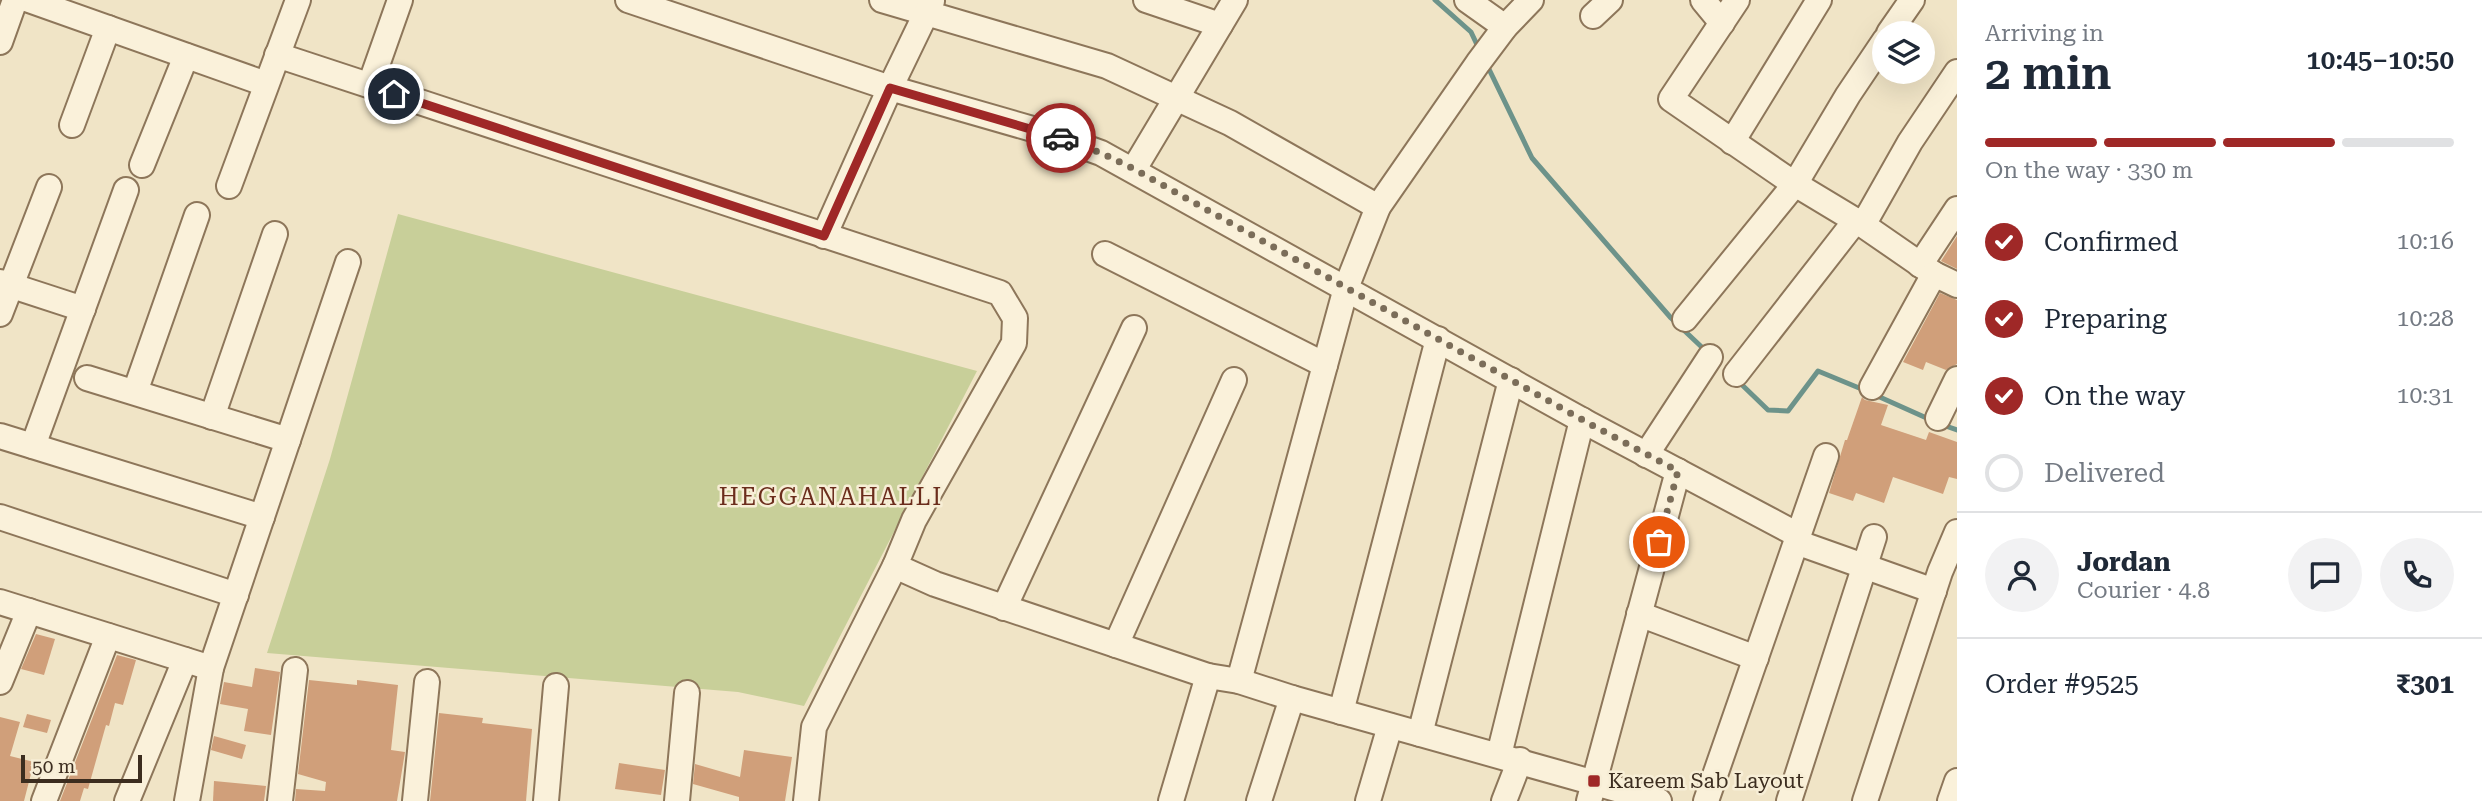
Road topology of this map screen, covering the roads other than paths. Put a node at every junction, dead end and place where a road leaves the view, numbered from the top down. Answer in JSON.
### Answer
{"nodes":[{"id":1,"x":15,"y":0,"type":"edge"},
{"id":2,"x":29,"y":0,"type":"edge"},
{"id":3,"x":400,"y":0,"type":"edge"},
{"id":4,"x":628,"y":0,"type":"edge"},
{"id":5,"x":882,"y":0,"type":"edge"},
{"id":6,"x":1146,"y":0,"type":"edge"},
{"id":7,"x":1235,"y":0,"type":"edge"},
{"id":8,"x":1466,"y":0,"type":"edge"},
{"id":9,"x":1531,"y":0,"type":"edge"},
{"id":10,"x":1703,"y":0,"type":"edge"},
{"id":11,"x":1737,"y":0,"type":"edge"},
{"id":12,"x":1819,"y":0,"type":"edge"},
{"id":13,"x":1912,"y":0,"type":"edge"},
{"id":14,"x":290,"y":2,"type":"edge"},
{"id":15,"x":929,"y":7,"type":"edge"},
{"id":16,"x":1897,"y":21,"type":"edge"},
{"id":17,"x":1721,"y":23,"type":"junction"},
{"id":18,"x":1220,"y":25,"type":"junction"},
{"id":19,"x":1505,"y":27,"type":"junction"},
{"id":20,"x":108,"y":28,"type":"junction"},
{"id":21,"x":0,"y":42,"type":"edge"},
{"id":22,"x":277,"y":55,"type":"junction"},
{"id":23,"x":186,"y":56,"type":"junction"},
{"id":24,"x":1872,"y":59,"type":"edge"},
{"id":25,"x":1957,"y":72,"type":"edge"},
{"id":26,"x":267,"y":84,"type":"junction"},
{"id":27,"x":370,"y":85,"type":"junction"},
{"id":28,"x":890,"y":88,"type":"junction"},
{"id":29,"x":1177,"y":97,"type":"junction"},
{"id":30,"x":72,"y":125,"type":"dead end"},
{"id":31,"x":1732,"y":142,"type":"junction"},
{"id":32,"x":142,"y":165,"type":"dead end"},
{"id":33,"x":1134,"y":169,"type":"junction"},
{"id":34,"x":1795,"y":184,"type":"junction"},
{"id":35,"x":229,"y":186,"type":"dead end"},
{"id":36,"x":50,"y":187,"type":"dead end"},
{"id":37,"x":126,"y":190,"type":"dead end"},
{"id":38,"x":1378,"y":207,"type":"junction"},
{"id":39,"x":1957,"y":209,"type":"edge"},
{"id":40,"x":197,"y":215,"type":"dead end"},
{"id":41,"x":1860,"y":222,"type":"junction"},
{"id":42,"x":275,"y":234,"type":"dead end"},
{"id":43,"x":824,"y":236,"type":"junction"},
{"id":44,"x":1105,"y":254,"type":"dead end"},
{"id":45,"x":348,"y":262,"type":"dead end"},
{"id":46,"x":1927,"y":269,"type":"junction"},
{"id":47,"x":6,"y":284,"type":"edge"},
{"id":48,"x":1957,"y":285,"type":"edge"},
{"id":49,"x":1346,"y":288,"type":"junction"},
{"id":50,"x":83,"y":309,"type":"junction"},
{"id":51,"x":0,"y":314,"type":"edge"},
{"id":52,"x":1685,"y":319,"type":"dead end"},
{"id":53,"x":1134,"y":328,"type":"dead end"},
{"id":54,"x":1438,"y":340,"type":"junction"},
{"id":55,"x":1710,"y":357,"type":"dead end"},
{"id":56,"x":1325,"y":365,"type":"junction"},
{"id":57,"x":1736,"y":374,"type":"dead end"},
{"id":58,"x":87,"y":378,"type":"dead end"},
{"id":59,"x":1957,"y":379,"type":"edge"},
{"id":60,"x":1234,"y":380,"type":"dead end"},
{"id":61,"x":1510,"y":380,"type":"junction"},
{"id":62,"x":1872,"y":387,"type":"dead end"},
{"id":63,"x":135,"y":392,"type":"junction"},
{"id":64,"x":212,"y":417,"type":"junction"},
{"id":65,"x":1938,"y":418,"type":"dead end"},
{"id":66,"x":1582,"y":420,"type":"junction"},
{"id":67,"x":0,"y":436,"type":"edge"},
{"id":68,"x":288,"y":440,"type":"junction"},
{"id":69,"x":33,"y":446,"type":"junction"},
{"id":70,"x":1646,"y":455,"type":"junction"},
{"id":71,"x":1826,"y":456,"type":"dead end"},
{"id":72,"x":1678,"y":471,"type":"junction"},
{"id":73,"x":0,"y":517,"type":"edge"},
{"id":74,"x":262,"y":517,"type":"junction"},
{"id":75,"x":1957,"y":532,"type":"edge"},
{"id":76,"x":1874,"y":537,"type":"dead end"},
{"id":77,"x":1797,"y":538,"type":"junction"},
{"id":78,"x":895,"y":566,"type":"junction"},
{"id":79,"x":1864,"y":566,"type":"junction"},
{"id":80,"x":1934,"y":591,"type":"junction"},
{"id":81,"x":236,"y":595,"type":"junction"},
{"id":82,"x":0,"y":602,"type":"edge"},
{"id":83,"x":1004,"y":607,"type":"junction"},
{"id":84,"x":29,"y":611,"type":"junction"},
{"id":85,"x":1639,"y":614,"type":"junction"},
{"id":86,"x":108,"y":636,"type":"junction"},
{"id":87,"x":1116,"y":645,"type":"junction"},
{"id":88,"x":1756,"y":658,"type":"junction"},
{"id":89,"x":185,"y":660,"type":"junction"},
{"id":90,"x":211,"y":668,"type":"junction"},
{"id":91,"x":295,"y":670,"type":"dead end"},
{"id":92,"x":1208,"y":676,"type":"junction"},
{"id":93,"x":1239,"y":681,"type":"junction"},
{"id":94,"x":0,"y":682,"type":"edge"},
{"id":95,"x":427,"y":682,"type":"dead end"},
{"id":96,"x":556,"y":686,"type":"dead end"},
{"id":97,"x":687,"y":693,"type":"dead end"},
{"id":98,"x":1292,"y":698,"type":"junction"},
{"id":99,"x":1341,"y":712,"type":"junction"},
{"id":100,"x":1390,"y":726,"type":"junction"},
{"id":101,"x":1420,"y":734,"type":"junction"},
{"id":102,"x":1510,"y":757,"type":"junction"},
{"id":103,"x":1957,"y":781,"type":"edge"},
{"id":104,"x":1591,"y":791,"type":"edge"},
{"id":105,"x":44,"y":801,"type":"edge"},
{"id":106,"x":127,"y":801,"type":"edge"},
{"id":107,"x":187,"y":801,"type":"edge"},
{"id":108,"x":280,"y":801,"type":"edge"},
{"id":109,"x":415,"y":801,"type":"edge"},
{"id":110,"x":546,"y":801,"type":"edge"},
{"id":111,"x":677,"y":801,"type":"edge"},
{"id":112,"x":806,"y":801,"type":"edge"},
{"id":113,"x":1171,"y":801,"type":"edge"},
{"id":114,"x":1259,"y":801,"type":"edge"},
{"id":115,"x":1368,"y":801,"type":"edge"},
{"id":116,"x":1504,"y":801,"type":"edge"},
{"id":117,"x":1659,"y":801,"type":"edge"},
{"id":118,"x":1706,"y":801,"type":"edge"},
{"id":119,"x":1789,"y":801,"type":"edge"},
{"id":120,"x":1865,"y":801,"type":"edge"},
{"id":121,"x":1950,"y":801,"type":"edge"}],
"edges":[{"from":1,"to":21,"type":"street"},
{"from":2,"to":20,"type":"street"},
{"from":3,"to":27,"type":"street"},
{"from":4,"to":28,"type":"street"},
{"from":5,"to":15,"type":"street"},
{"from":6,"to":18,"type":"street"},
{"from":7,"to":18,"type":"street"},
{"from":8,"to":19,"type":"street"},
{"from":9,"to":19,"type":"street"},
{"from":10,"to":17,"type":"street"},
{"from":11,"to":17,"type":"street"},
{"from":12,"to":31,"type":"street"},
{"from":13,"to":16,"type":"street"},
{"from":14,"to":22,"type":"street"},
{"from":15,"to":28,"type":"street"},
{"from":15,"to":29,"type":"street"},
{"from":17,"to":31,"type":"street"},
{"from":18,"to":29,"type":"street"},
{"from":19,"to":38,"type":"street"},
{"from":20,"to":23,"type":"street"},
{"from":20,"to":30,"type":"street"},
{"from":22,"to":26,"type":"street"},
{"from":22,"to":27,"type":"street"},
{"from":23,"to":26,"type":"street"},
{"from":23,"to":32,"type":"street"},
{"from":24,"to":34,"type":"street"},
{"from":25,"to":41,"type":"street"},
{"from":26,"to":35,"type":"street"},
{"from":27,"to":43,"type":"street"},
{"from":28,"to":33,"type":"street"},
{"from":28,"to":43,"type":"street"},
{"from":29,"to":33,"type":"street"},
{"from":29,"to":38,"type":"street"},
{"from":31,"to":34,"type":"street"},
{"from":33,"to":49,"type":"street"},
{"from":34,"to":41,"type":"street"},
{"from":34,"to":52,"type":"street"},
{"from":36,"to":47,"type":"street"},
{"from":37,"to":50,"type":"street"},
{"from":38,"to":49,"type":"street"},
{"from":39,"to":46,"type":"street"},
{"from":40,"to":63,"type":"street"},
{"from":41,"to":46,"type":"street"},
{"from":41,"to":57,"type":"street"},
{"from":42,"to":64,"type":"street"},
{"from":43,"to":78,"type":"street"},
{"from":44,"to":56,"type":"street"},
{"from":45,"to":68,"type":"street"},
{"from":46,"to":48,"type":"street"},
{"from":46,"to":62,"type":"street"},
{"from":47,"to":50,"type":"street"},
{"from":47,"to":51,"type":"street"},
{"from":49,"to":54,"type":"street"},
{"from":49,"to":56,"type":"street"},
{"from":50,"to":69,"type":"street"},
{"from":53,"to":83,"type":"street"},
{"from":54,"to":61,"type":"street"},
{"from":54,"to":99,"type":"street"},
{"from":55,"to":70,"type":"street"},
{"from":56,"to":93,"type":"street"},
{"from":58,"to":63,"type":"street"},
{"from":59,"to":65,"type":"street"},
{"from":60,"to":87,"type":"street"},
{"from":61,"to":66,"type":"street"},
{"from":61,"to":101,"type":"street"},
{"from":63,"to":64,"type":"street"},
{"from":64,"to":68,"type":"street"},
{"from":66,"to":70,"type":"street"},
{"from":66,"to":102,"type":"street"},
{"from":67,"to":69,"type":"street"},
{"from":68,"to":74,"type":"street"},
{"from":69,"to":74,"type":"street"},
{"from":70,"to":72,"type":"street"},
{"from":71,"to":77,"type":"street"},
{"from":72,"to":77,"type":"street"},
{"from":72,"to":85,"type":"street"},
{"from":73,"to":81,"type":"street"},
{"from":74,"to":81,"type":"street"},
{"from":75,"to":80,"type":"street"},
{"from":76,"to":79,"type":"street"},
{"from":77,"to":79,"type":"street"},
{"from":77,"to":88,"type":"street"},
{"from":78,"to":83,"type":"street"},
{"from":78,"to":112,"type":"street"},
{"from":79,"to":80,"type":"street"},
{"from":79,"to":119,"type":"street"},
{"from":80,"to":120,"type":"street"},
{"from":81,"to":90,"type":"street"},
{"from":82,"to":84,"type":"street"},
{"from":83,"to":87,"type":"street"},
{"from":84,"to":86,"type":"street"},
{"from":84,"to":94,"type":"street"},
{"from":85,"to":88,"type":"street"},
{"from":85,"to":104,"type":"street"},
{"from":86,"to":89,"type":"street"},
{"from":86,"to":105,"type":"street"},
{"from":87,"to":92,"type":"street"},
{"from":88,"to":118,"type":"street"},
{"from":89,"to":90,"type":"street"},
{"from":89,"to":106,"type":"street"},
{"from":90,"to":107,"type":"street"},
{"from":91,"to":108,"type":"street"},
{"from":92,"to":93,"type":"street"},
{"from":92,"to":113,"type":"street"},
{"from":93,"to":98,"type":"street"},
{"from":95,"to":109,"type":"street"},
{"from":96,"to":110,"type":"street"},
{"from":97,"to":111,"type":"street"},
{"from":98,"to":99,"type":"street"},
{"from":98,"to":114,"type":"street"},
{"from":99,"to":100,"type":"street"},
{"from":100,"to":101,"type":"street"},
{"from":100,"to":115,"type":"street"},
{"from":101,"to":102,"type":"street"},
{"from":102,"to":104,"type":"street"},
{"from":102,"to":116,"type":"street"},
{"from":103,"to":121,"type":"street"},
{"from":104,"to":117,"type":"street"}]}
